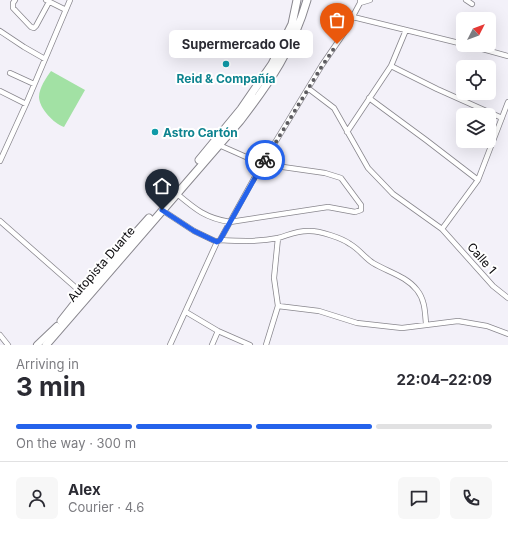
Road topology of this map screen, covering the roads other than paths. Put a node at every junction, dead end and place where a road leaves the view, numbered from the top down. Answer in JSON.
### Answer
{"nodes":[{"id":1,"x":15,"y":0,"type":"edge"},
{"id":2,"x":70,"y":0,"type":"edge"},
{"id":3,"x":298,"y":0,"type":"edge"},
{"id":4,"x":306,"y":0,"type":"edge"},
{"id":5,"x":370,"y":0,"type":"edge"},
{"id":6,"x":466,"y":0,"type":"edge"},
{"id":7,"x":47,"y":1,"type":"edge"},
{"id":8,"x":360,"y":2,"type":"edge"},
{"id":9,"x":472,"y":4,"type":"dead end"},
{"id":10,"x":66,"y":10,"type":"junction"},
{"id":11,"x":353,"y":17,"type":"junction"},
{"id":12,"x":406,"y":30,"type":"junction"},
{"id":13,"x":0,"y":31,"type":"edge"},
{"id":14,"x":456,"y":42,"type":"edge"},
{"id":15,"x":493,"y":52,"type":"edge"},
{"id":16,"x":508,"y":56,"type":"edge"},
{"id":17,"x":45,"y":59,"type":"junction"},
{"id":18,"x":391,"y":66,"type":"junction"},
{"id":19,"x":10,"y":73,"type":"dead end"},
{"id":20,"x":34,"y":84,"type":"junction"},
{"id":21,"x":309,"y":89,"type":"junction"},
{"id":22,"x":0,"y":92,"type":"edge"},
{"id":23,"x":369,"y":98,"type":"junction"},
{"id":24,"x":508,"y":102,"type":"edge"},
{"id":25,"x":26,"y":104,"type":"junction"},
{"id":26,"x":502,"y":118,"type":"junction"},
{"id":27,"x":347,"y":132,"type":"junction"},
{"id":28,"x":219,"y":145,"type":"junction"},
{"id":29,"x":0,"y":161,"type":"edge"},
{"id":30,"x":262,"y":164,"type":"junction"},
{"id":31,"x":478,"y":180,"type":"junction"},
{"id":32,"x":176,"y":193,"type":"junction"},
{"id":33,"x":162,"y":210,"type":"junction"},
{"id":34,"x":0,"y":221,"type":"edge"},
{"id":35,"x":230,"y":222,"type":"junction"},
{"id":36,"x":442,"y":229,"type":"junction"},
{"id":37,"x":278,"y":238,"type":"junction"},
{"id":38,"x":219,"y":241,"type":"junction"},
{"id":39,"x":83,"y":294,"type":"junction"},
{"id":40,"x":508,"y":298,"type":"edge"},
{"id":41,"x":278,"y":306,"type":"junction"},
{"id":42,"x":186,"y":312,"type":"junction"},
{"id":43,"x":426,"y":324,"type":"junction"},
{"id":44,"x":59,"y":327,"type":"junction"},
{"id":45,"x":218,"y":331,"type":"junction"},
{"id":46,"x":508,"y":334,"type":"edge"},
{"id":47,"x":0,"y":335,"type":"edge"},
{"id":48,"x":8,"y":345,"type":"edge"},
{"id":49,"x":39,"y":345,"type":"edge"},
{"id":50,"x":47,"y":345,"type":"edge"},
{"id":51,"x":170,"y":345,"type":"edge"},
{"id":52,"x":212,"y":345,"type":"edge"},
{"id":53,"x":250,"y":345,"type":"edge"},
{"id":54,"x":266,"y":345,"type":"edge"}],
"edges":[{"from":1,"to":7,"type":"street"},
{"from":2,"to":10,"type":"street"},
{"from":3,"to":39,"type":"highway","name":"Autopista Duarte"},
{"from":4,"to":28,"type":"highway","name":"Autopista Duarte"},
{"from":5,"to":8,"type":"street"},
{"from":6,"to":9,"type":"street"},
{"from":7,"to":10,"type":"street"},
{"from":8,"to":11,"type":"street"},
{"from":10,"to":17,"type":"street"},
{"from":11,"to":12,"type":"street"},
{"from":11,"to":21,"type":"street"},
{"from":12,"to":14,"type":"street"},
{"from":12,"to":18,"type":"street"},
{"from":13,"to":17,"type":"street"},
{"from":15,"to":16,"type":"street"},
{"from":17,"to":20,"type":"street"},
{"from":18,"to":23,"type":"street"},
{"from":18,"to":26,"type":"street"},
{"from":19,"to":20,"type":"street"},
{"from":20,"to":25,"type":"street"},
{"from":21,"to":27,"type":"street","name":"Calle 1"},
{"from":21,"to":30,"type":"street"},
{"from":22,"to":25,"type":"street"},
{"from":23,"to":27,"type":"street"},
{"from":23,"to":31,"type":"street"},
{"from":24,"to":26,"type":"street"},
{"from":25,"to":29,"type":"street"},
{"from":26,"to":31,"type":"street"},
{"from":27,"to":36,"type":"street","name":"Calle 1"},
{"from":28,"to":30,"type":"street"},
{"from":28,"to":32,"type":"highway","name":"Autopista Duarte"},
{"from":30,"to":35,"type":"street"},
{"from":30,"to":35,"type":"street"},
{"from":31,"to":36,"type":"street"},
{"from":32,"to":33,"type":"highway","name":"Autopista Duarte"},
{"from":32,"to":35,"type":"street"},
{"from":33,"to":38,"type":"street"},
{"from":33,"to":44,"type":"highway","name":"Autopista Duarte"},
{"from":34,"to":39,"type":"street"},
{"from":35,"to":38,"type":"street"},
{"from":36,"to":40,"type":"street","name":"Calle 1"},
{"from":37,"to":38,"type":"street"},
{"from":37,"to":41,"type":"street"},
{"from":37,"to":43,"type":"street"},
{"from":38,"to":42,"type":"street"},
{"from":39,"to":44,"type":"highway","name":"Autopista Duarte"},
{"from":41,"to":43,"type":"street"},
{"from":41,"to":54,"type":"street"},
{"from":42,"to":45,"type":"street"},
{"from":42,"to":51,"type":"street"},
{"from":43,"to":46,"type":"street"},
{"from":44,"to":49,"type":"highway"},
{"from":44,"to":50,"type":"highway"},
{"from":45,"to":52,"type":"street"},
{"from":45,"to":53,"type":"street"},
{"from":47,"to":48,"type":"street"}]}
